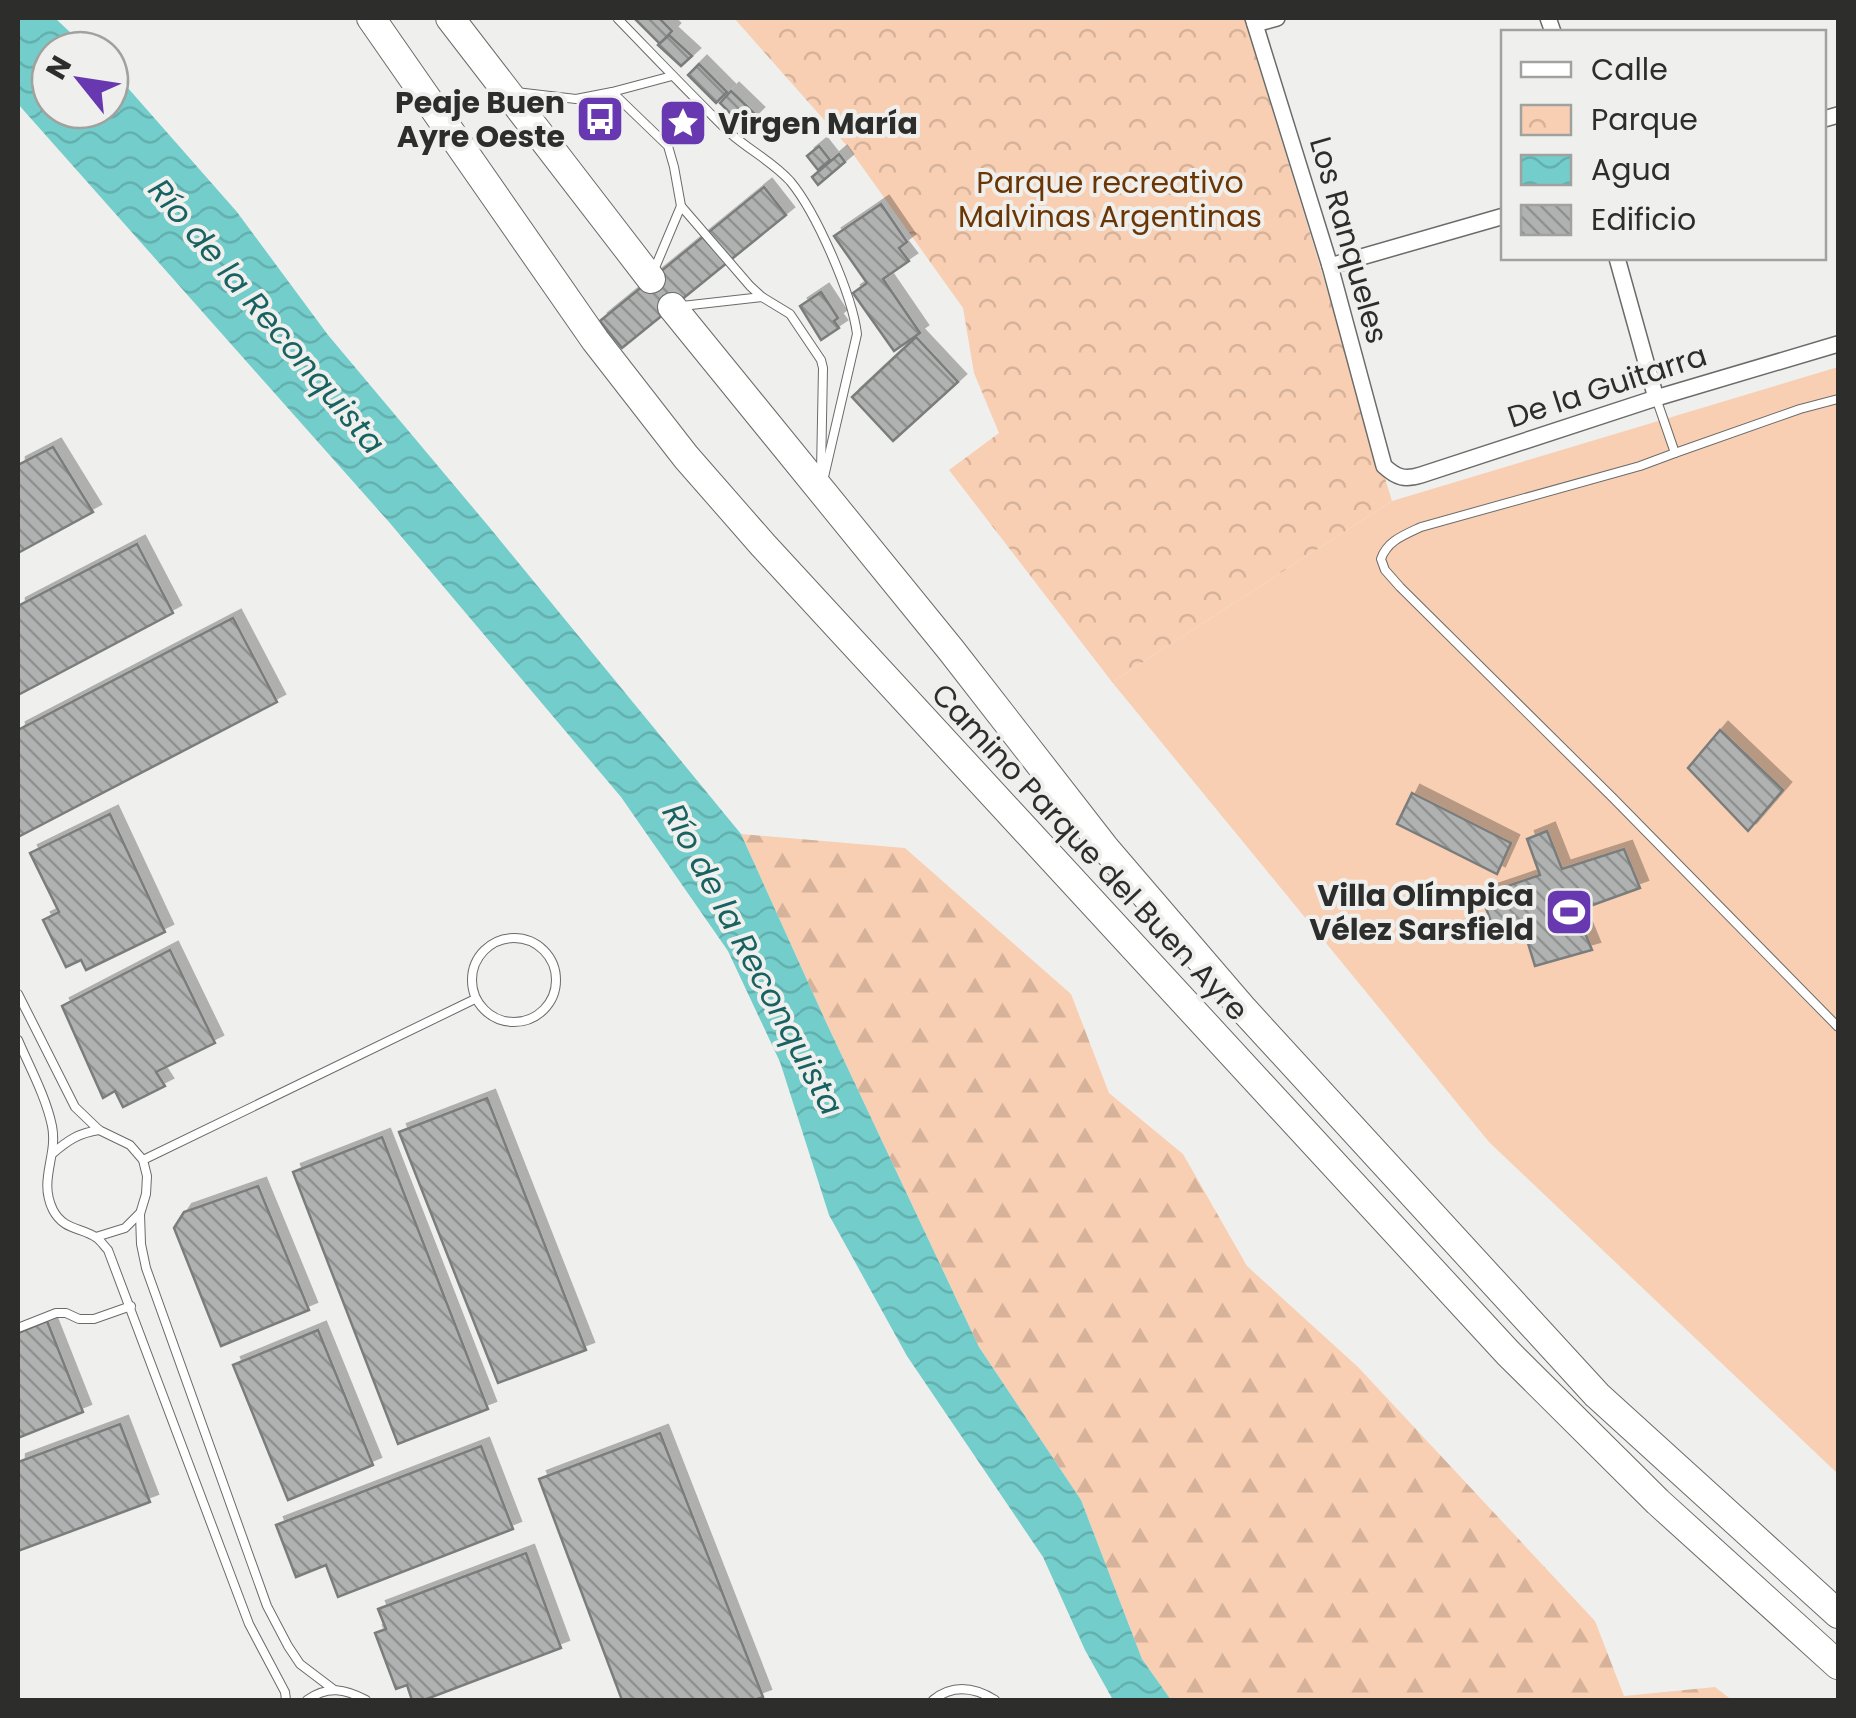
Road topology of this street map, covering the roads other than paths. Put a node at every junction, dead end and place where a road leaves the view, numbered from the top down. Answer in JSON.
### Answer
{"nodes":[{"id":1,"x":371,"y":18,"type":"edge"},
{"id":2,"x":450,"y":18,"type":"edge"},
{"id":3,"x":1277,"y":18,"type":"edge"},
{"id":4,"x":618,"y":19,"type":"edge"},
{"id":5,"x":1254,"y":21,"type":"edge"},
{"id":6,"x":672,"y":76,"type":"junction"},
{"id":7,"x":506,"y":91,"type":"junction"},
{"id":8,"x":612,"y":92,"type":"junction"},
{"id":9,"x":681,"y":206,"type":"junction"},
{"id":10,"x":1501,"y":217,"type":"edge"},
{"id":11,"x":1618,"y":260,"type":"edge"},
{"id":12,"x":1330,"y":266,"type":"junction"},
{"id":13,"x":651,"y":279,"type":"joint"},
{"id":14,"x":762,"y":297,"type":"junction"},
{"id":15,"x":672,"y":307,"type":"joint"},
{"id":16,"x":1838,"y":344,"type":"edge"},
{"id":17,"x":1656,"y":398,"type":"junction"},
{"id":18,"x":1838,"y":400,"type":"edge"},
{"id":19,"x":1676,"y":453,"type":"junction"},
{"id":20,"x":1394,"y":475,"type":"joint"},
{"id":21,"x":821,"y":490,"type":"junction"},
{"id":22,"x":18,"y":994,"type":"edge"},
{"id":23,"x":476,"y":999,"type":"junction"},
{"id":24,"x":1838,"y":1028,"type":"edge"},
{"id":25,"x":18,"y":1040,"type":"edge"},
{"id":26,"x":100,"y":1130,"type":"junction"},
{"id":27,"x":52,"y":1154,"type":"junction"},
{"id":28,"x":143,"y":1160,"type":"junction"},
{"id":29,"x":140,"y":1214,"type":"junction"},
{"id":30,"x":96,"y":1237,"type":"junction"},
{"id":31,"x":130,"y":1306,"type":"junction"},
{"id":32,"x":18,"y":1328,"type":"edge"},
{"id":33,"x":1838,"y":1614,"type":"edge"},
{"id":34,"x":1838,"y":1665,"type":"edge"},
{"id":35,"x":333,"y":1689,"type":"junction"},
{"id":36,"x":286,"y":1700,"type":"edge"},
{"id":37,"x":308,"y":1700,"type":"edge"},
{"id":38,"x":366,"y":1700,"type":"edge"},
{"id":39,"x":933,"y":1700,"type":"edge"},
{"id":40,"x":995,"y":1700,"type":"edge"}],
"edges":[{"from":1,"to":34,"type":"highway","name":"Camino Parque del Buen Ayre"},
{"from":2,"to":7,"type":"highway"},
{"from":3,"to":5,"type":"street"},
{"from":4,"to":6,"type":"lane"},
{"from":5,"to":12,"type":"street","name":"Los Ranqueles"},
{"from":6,"to":8,"type":"lane"},
{"from":6,"to":21,"type":"lane"},
{"from":7,"to":8,"type":"lane"},
{"from":7,"to":13,"type":"highway"},
{"from":8,"to":9,"type":"lane"},
{"from":9,"to":13,"type":"lane"},
{"from":9,"to":14,"type":"lane"},
{"from":10,"to":12,"type":"street"},
{"from":11,"to":17,"type":"street"},
{"from":12,"to":20,"type":"street","name":"Los Ranqueles"},
{"from":14,"to":15,"type":"lane"},
{"from":14,"to":21,"type":"lane"},
{"from":15,"to":21,"type":"highway","name":"Camino Parque del Buen Ayre"},
{"from":16,"to":17,"type":"street","name":"De la Guitarra"},
{"from":17,"to":19,"type":"lane"},
{"from":17,"to":20,"type":"street","name":"De la Guitarra"},
{"from":18,"to":19,"type":"lane"},
{"from":19,"to":24,"type":"lane"},
{"from":21,"to":33,"type":"highway","name":"Camino Parque del Buen Ayre"},
{"from":22,"to":26,"type":"lane"},
{"from":23,"to":23,"type":"lane"},
{"from":23,"to":28,"type":"lane"},
{"from":25,"to":27,"type":"lane"},
{"from":26,"to":27,"type":"lane"},
{"from":26,"to":28,"type":"lane"},
{"from":27,"to":30,"type":"lane"},
{"from":28,"to":29,"type":"lane"},
{"from":29,"to":30,"type":"lane"},
{"from":29,"to":35,"type":"lane"},
{"from":30,"to":31,"type":"lane"},
{"from":31,"to":32,"type":"lane"},
{"from":31,"to":36,"type":"lane"},
{"from":35,"to":37,"type":"lane"},
{"from":35,"to":38,"type":"lane"},
{"from":39,"to":40,"type":"lane"}]}
